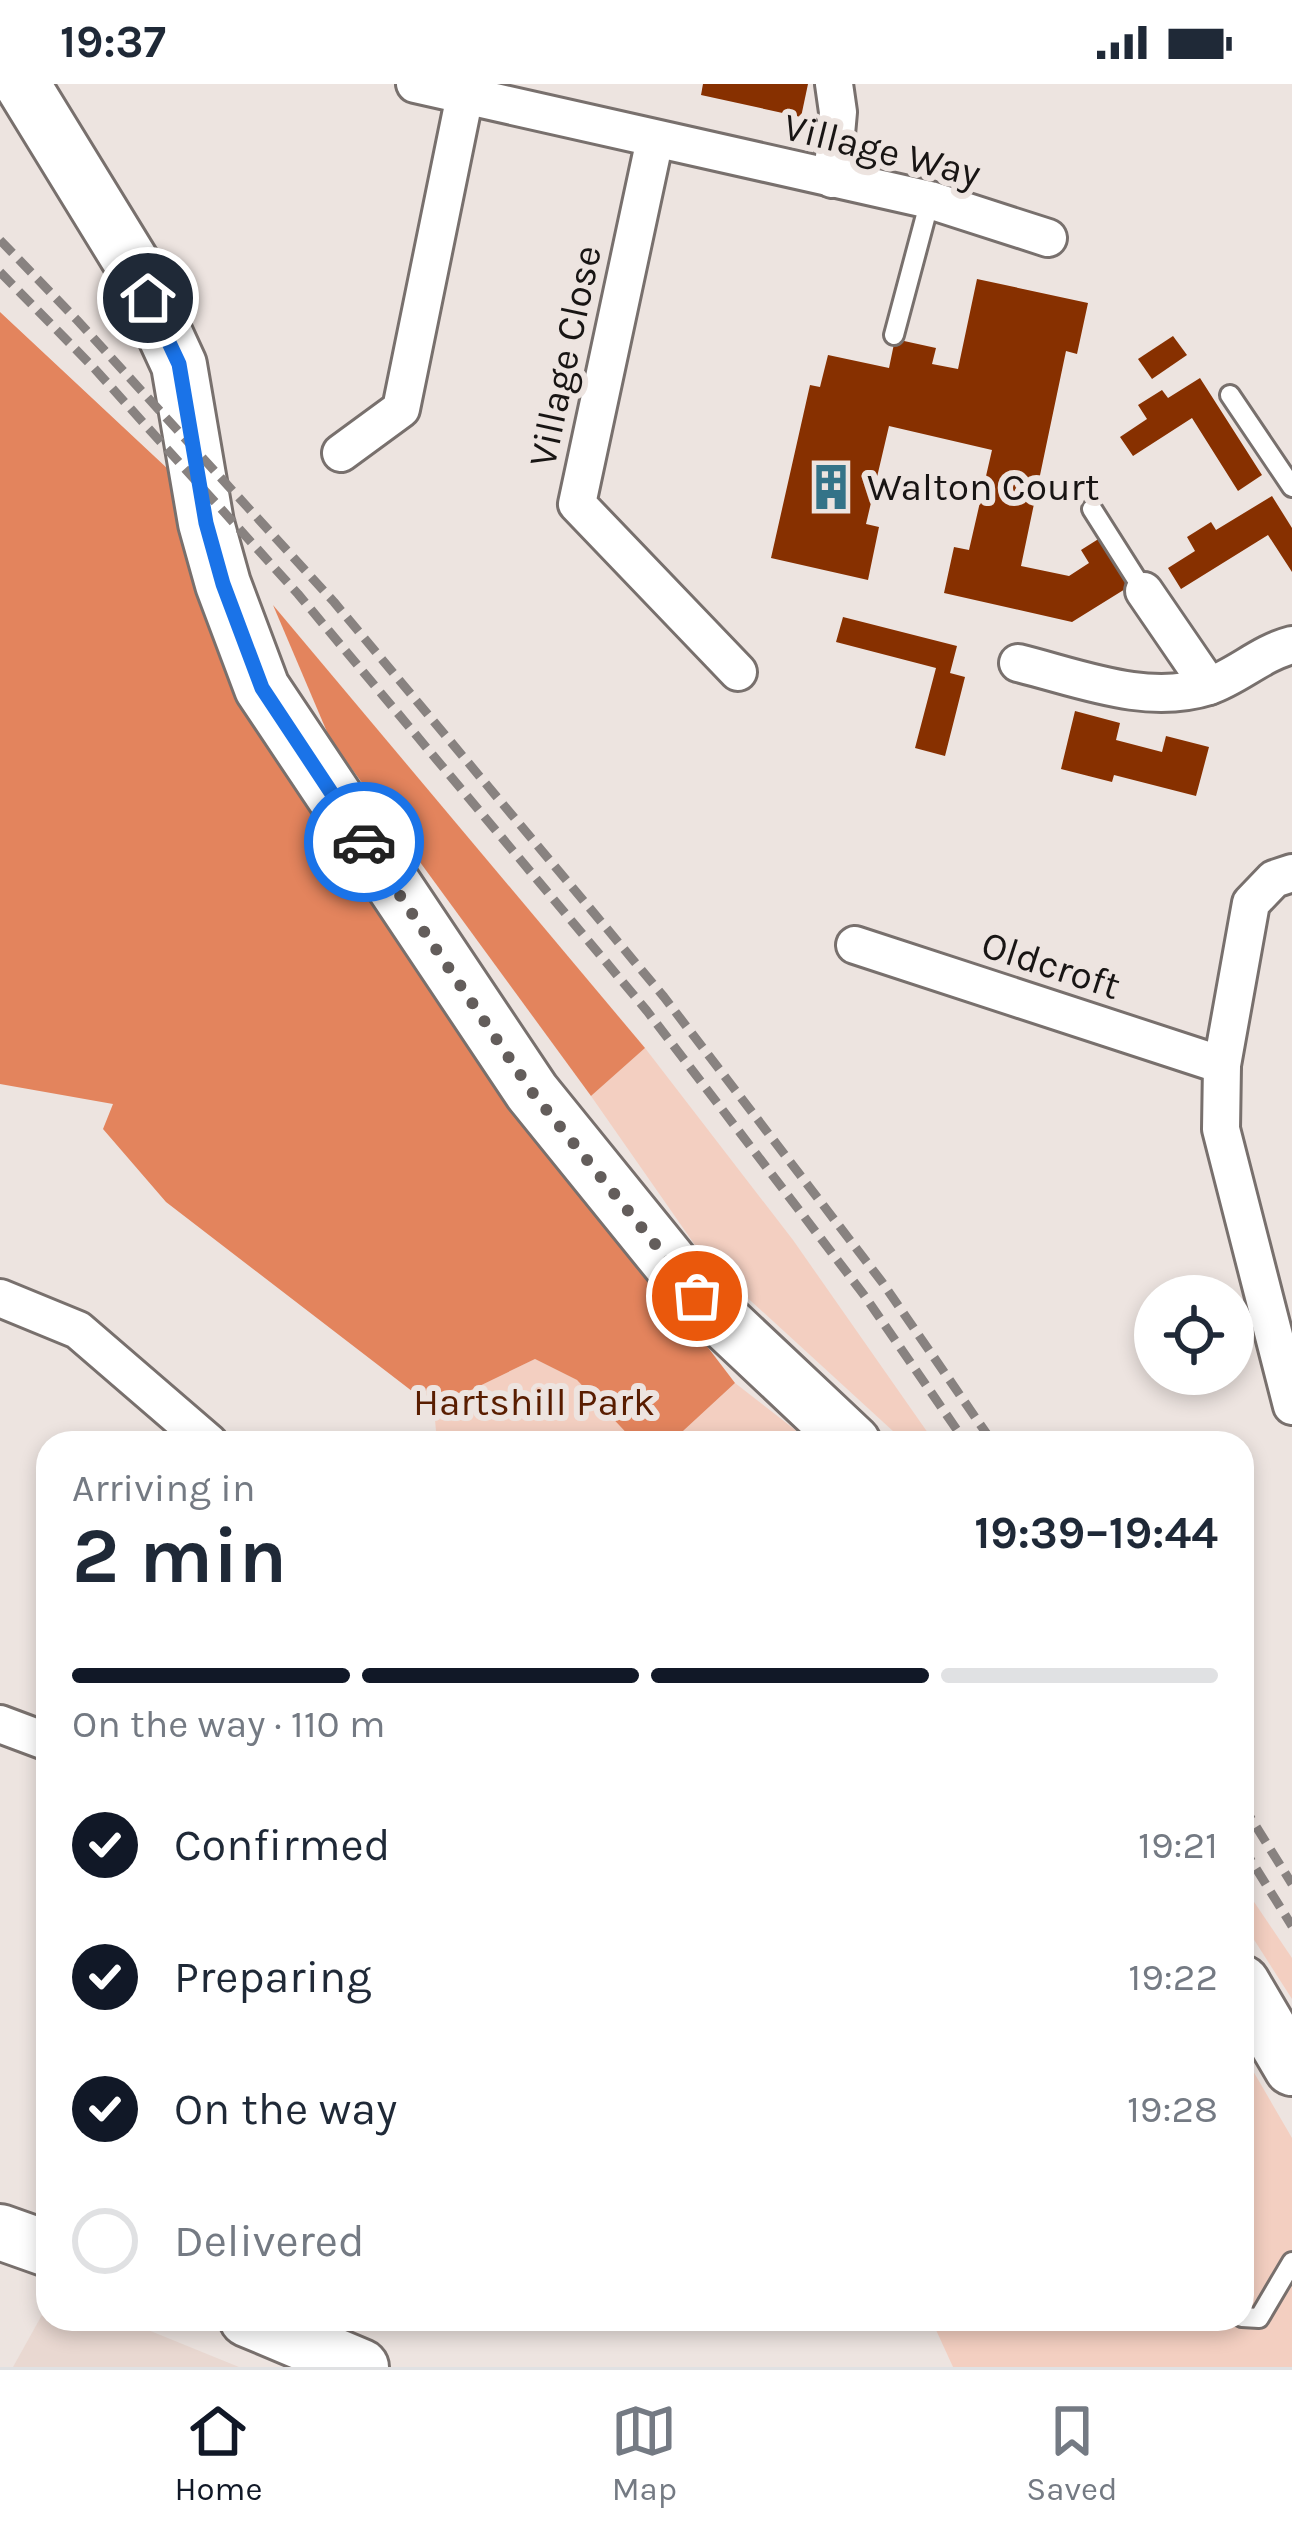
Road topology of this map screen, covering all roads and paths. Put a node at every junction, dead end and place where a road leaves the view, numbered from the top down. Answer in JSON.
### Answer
{"nodes":[{"id":1,"x":22,"y":84,"type":"edge"},
{"id":2,"x":415,"y":84,"type":"edge"},
{"id":3,"x":834,"y":84,"type":"edge"},
{"id":4,"x":478,"y":93,"type":"edge"},
{"id":5,"x":655,"y":139,"type":"junction"},
{"id":6,"x":832,"y":179,"type":"junction"},
{"id":7,"x":930,"y":200,"type":"junction"},
{"id":8,"x":1048,"y":238,"type":"dead end"},
{"id":9,"x":894,"y":335,"type":"dead end"},
{"id":10,"x":1230,"y":395,"type":"dead end"},
{"id":11,"x":341,"y":453,"type":"dead end"},
{"id":12,"x":1292,"y":487,"type":"edge"},
{"id":13,"x":1092,"y":509,"type":"dead end"},
{"id":14,"x":1144,"y":591,"type":"joint"},
{"id":15,"x":1292,"y":645,"type":"edge"},
{"id":16,"x":1018,"y":663,"type":"dead end"},
{"id":17,"x":738,"y":672,"type":"dead end"},
{"id":18,"x":1209,"y":686,"type":"junction"},
{"id":19,"x":1292,"y":872,"type":"edge"},
{"id":20,"x":855,"y":945,"type":"dead end"},
{"id":21,"x":1222,"y":1065,"type":"junction"},
{"id":22,"x":1278,"y":1295,"type":"edge"},
{"id":23,"x":0,"y":1298,"type":"edge"},
{"id":24,"x":1292,"y":1406,"type":"edge"},
{"id":25,"x":195,"y":1431,"type":"edge"},
{"id":26,"x":840,"y":1431,"type":"edge"},
{"id":27,"x":0,"y":1724,"type":"edge"},
{"id":28,"x":36,"y":1738,"type":"edge"},
{"id":29,"x":1254,"y":2003,"type":"edge"},
{"id":30,"x":1292,"y":2068,"type":"edge"},
{"id":31,"x":0,"y":2232,"type":"edge"},
{"id":32,"x":36,"y":2245,"type":"edge"},
{"id":33,"x":1292,"y":2262,"type":"edge"},
{"id":34,"x":1254,"y":2318,"type":"edge"},
{"id":35,"x":276,"y":2331,"type":"edge"},
{"id":36,"x":361,"y":2367,"type":"edge"}],
"edges":[{"from":1,"to":26,"type":"street"},
{"from":2,"to":4,"type":"street","name":"Village Way"},
{"from":3,"to":6,"type":"street"},
{"from":4,"to":5,"type":"street","name":"Village Way"},
{"from":4,"to":11,"type":"street"},
{"from":5,"to":6,"type":"street","name":"Village Way"},
{"from":5,"to":17,"type":"street","name":"Village Close"},
{"from":6,"to":7,"type":"street","name":"Village Way"},
{"from":7,"to":8,"type":"street","name":"Village Way"},
{"from":7,"to":9,"type":"lane"},
{"from":10,"to":12,"type":"lane"},
{"from":13,"to":14,"type":"lane"},
{"from":14,"to":18,"type":"street"},
{"from":15,"to":18,"type":"street"},
{"from":16,"to":18,"type":"street"},
{"from":19,"to":21,"type":"street"},
{"from":20,"to":21,"type":"street","name":"Oldcroft"},
{"from":21,"to":22,"type":"street"},
{"from":22,"to":24,"type":"street"},
{"from":23,"to":25,"type":"street"},
{"from":27,"to":28,"type":"street"},
{"from":29,"to":30,"type":"street"},
{"from":31,"to":32,"type":"street"},
{"from":33,"to":34,"type":"lane"},
{"from":35,"to":36,"type":"street"}]}
